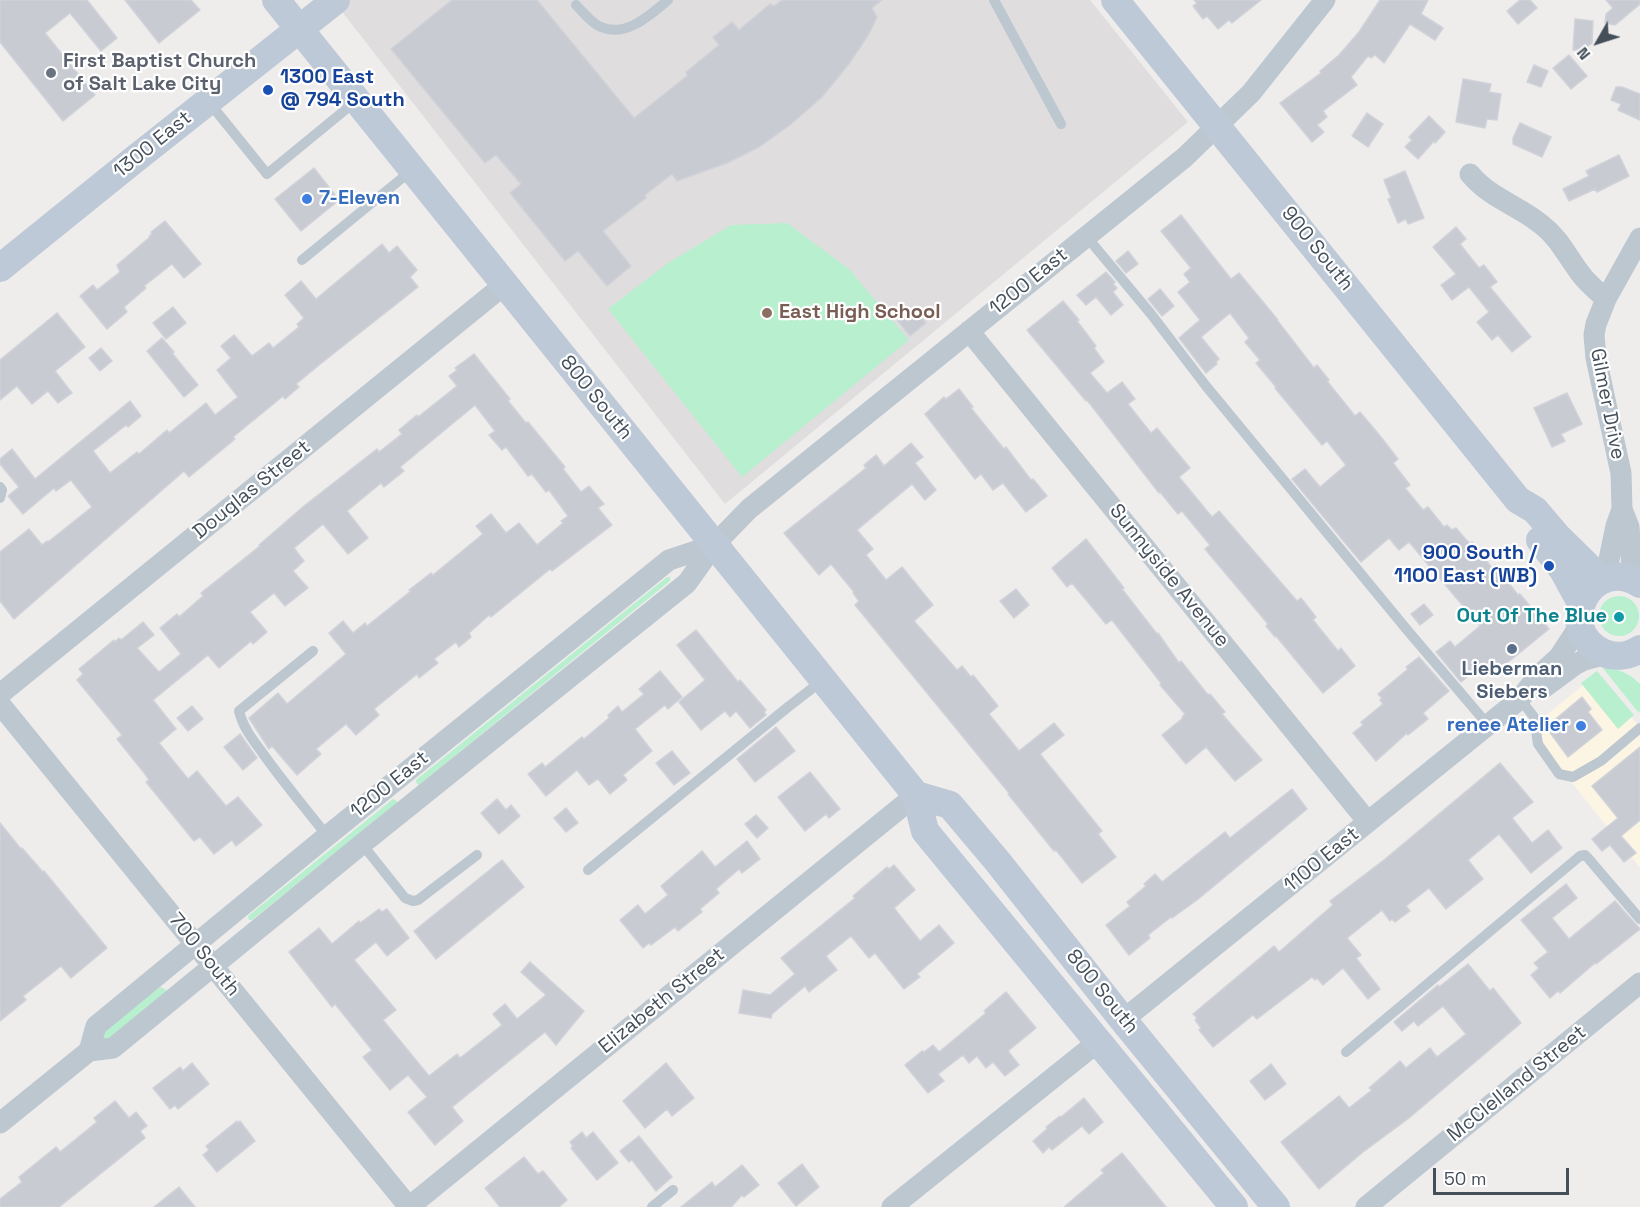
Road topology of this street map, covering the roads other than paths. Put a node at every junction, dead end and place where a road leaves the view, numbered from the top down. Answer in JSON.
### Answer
{"nodes":[{"id":1,"x":276,"y":0,"type":"edge"},
{"id":2,"x":336,"y":0,"type":"edge"},
{"id":3,"x":668,"y":0,"type":"edge"},
{"id":4,"x":994,"y":0,"type":"edge"},
{"id":5,"x":1115,"y":0,"type":"edge"},
{"id":6,"x":1325,"y":0,"type":"edge"},
{"id":7,"x":577,"y":2,"type":"edge"},
{"id":8,"x":299,"y":30,"type":"junction"},
{"id":9,"x":208,"y":101,"type":"junction"},
{"id":10,"x":356,"y":101,"type":"junction"},
{"id":11,"x":1061,"y":124,"type":"dead end"},
{"id":12,"x":1218,"y":126,"type":"junction"},
{"id":13,"x":412,"y":170,"type":"junction"},
{"id":14,"x":1470,"y":174,"type":"dead end"},
{"id":15,"x":1086,"y":236,"type":"junction"},
{"id":16,"x":1640,"y":238,"type":"edge"},
{"id":17,"x":302,"y":260,"type":"dead end"},
{"id":18,"x":0,"y":268,"type":"edge"},
{"id":19,"x":504,"y":285,"type":"junction"},
{"id":20,"x":1606,"y":299,"type":"junction"},
{"id":21,"x":969,"y":331,"type":"junction"},
{"id":22,"x":0,"y":487,"type":"edge"},
{"id":23,"x":0,"y":498,"type":"edge"},
{"id":24,"x":1518,"y":500,"type":"junction"},
{"id":25,"x":1622,"y":509,"type":"junction"},
{"id":26,"x":714,"y":545,"type":"junction"},
{"id":27,"x":1603,"y":580,"type":"junction"},
{"id":28,"x":1638,"y":582,"type":"edge"},
{"id":29,"x":1580,"y":614,"type":"junction"},
{"id":30,"x":313,"y":651,"type":"dead end"},
{"id":31,"x":1626,"y":657,"type":"edge"},
{"id":32,"x":823,"y":680,"type":"junction"},
{"id":33,"x":0,"y":694,"type":"edge"},
{"id":34,"x":1520,"y":699,"type":"junction"},
{"id":35,"x":0,"y":704,"type":"edge"},
{"id":36,"x":1488,"y":725,"type":"junction"},
{"id":37,"x":1640,"y":728,"type":"edge"},
{"id":38,"x":405,"y":791,"type":"junction"},
{"id":39,"x":916,"y":795,"type":"junction"},
{"id":40,"x":1368,"y":822,"type":"junction"},
{"id":41,"x":327,"y":836,"type":"junction"},
{"id":42,"x":362,"y":844,"type":"junction"},
{"id":43,"x":477,"y":855,"type":"dead end"},
{"id":44,"x":588,"y":870,"type":"dead end"},
{"id":45,"x":1640,"y":919,"type":"edge"},
{"id":46,"x":196,"y":945,"type":"junction"},
{"id":47,"x":212,"y":965,"type":"junction"},
{"id":48,"x":1640,"y":983,"type":"edge"},
{"id":49,"x":1124,"y":1020,"type":"junction"},
{"id":50,"x":1099,"y":1041,"type":"junction"},
{"id":51,"x":89,"y":1051,"type":"junction"},
{"id":52,"x":1346,"y":1052,"type":"dead end"},
{"id":53,"x":0,"y":1123,"type":"edge"},
{"id":54,"x":673,"y":1190,"type":"dead end"},
{"id":55,"x":409,"y":1207,"type":"edge"},
{"id":56,"x":652,"y":1207,"type":"edge"},
{"id":57,"x":892,"y":1207,"type":"edge"},
{"id":58,"x":1234,"y":1207,"type":"edge"},
{"id":59,"x":1276,"y":1207,"type":"edge"},
{"id":60,"x":1366,"y":1207,"type":"edge"}],
"edges":[{"from":1,"to":8,"type":"main road","name":"800 South"},
{"from":2,"to":8,"type":"main road","name":"1300 East"},
{"from":3,"to":7,"type":"lane"},
{"from":4,"to":11,"type":"lane"},
{"from":5,"to":12,"type":"main road","name":"900 South"},
{"from":6,"to":12,"type":"street","name":"1200 East"},
{"from":8,"to":9,"type":"main road","name":"1300 East"},
{"from":8,"to":10,"type":"main road","name":"800 South"},
{"from":9,"to":10,"type":"lane"},
{"from":9,"to":18,"type":"main road","name":"1300 East"},
{"from":10,"to":13,"type":"main road","name":"800 South"},
{"from":12,"to":15,"type":"street","name":"1200 East"},
{"from":12,"to":24,"type":"main road","name":"900 South"},
{"from":13,"to":17,"type":"lane"},
{"from":13,"to":19,"type":"main road","name":"800 South"},
{"from":14,"to":20,"type":"street"},
{"from":15,"to":21,"type":"street","name":"1200 East"},
{"from":15,"to":36,"type":"lane"},
{"from":16,"to":20,"type":"street","name":"Gilmer Drive"},
{"from":19,"to":26,"type":"main road","name":"800 South"},
{"from":19,"to":33,"type":"street","name":"Douglas Street"},
{"from":20,"to":25,"type":"street","name":"Gilmer Drive"},
{"from":21,"to":26,"type":"street","name":"1200 East"},
{"from":21,"to":40,"type":"street","name":"Sunnyside Avenue"},
{"from":22,"to":23,"type":"lane"},
{"from":24,"to":27,"type":"main road","name":"900 South"},
{"from":24,"to":29,"type":"main road","name":"900 South"},
{"from":25,"to":27,"type":"street","name":"Gilmer Drive"},
{"from":25,"to":28,"type":"street","name":"Gilmer Drive"},
{"from":26,"to":32,"type":"main road","name":"800 South"},
{"from":26,"to":38,"type":"street","name":"1200 East"},
{"from":26,"to":38,"type":"street","name":"1200 East"},
{"from":27,"to":28,"type":"main road"},
{"from":27,"to":29,"type":"main road"},
{"from":29,"to":31,"type":"main road","name":"900 South"},
{"from":29,"to":34,"type":"street","name":"1100 East"},
{"from":30,"to":41,"type":"lane"},
{"from":31,"to":34,"type":"street","name":"1100 East"},
{"from":32,"to":39,"type":"main road","name":"800 South"},
{"from":32,"to":44,"type":"lane"},
{"from":34,"to":36,"type":"street","name":"1100 East"},
{"from":34,"to":37,"type":"lane"},
{"from":35,"to":46,"type":"street","name":"700 South"},
{"from":36,"to":40,"type":"street","name":"1100 East"},
{"from":38,"to":41,"type":"street","name":"1200 East"},
{"from":38,"to":42,"type":"street","name":"1200 East"},
{"from":39,"to":49,"type":"main road","name":"800 South"},
{"from":39,"to":50,"type":"main road","name":"800 South"},
{"from":39,"to":55,"type":"street","name":"Elizabeth Street"},
{"from":40,"to":49,"type":"street","name":"1100 East"},
{"from":41,"to":46,"type":"street","name":"1200 East"},
{"from":42,"to":43,"type":"lane"},
{"from":42,"to":47,"type":"street","name":"1200 East"},
{"from":45,"to":52,"type":"lane"},
{"from":46,"to":47,"type":"street","name":"700 South"},
{"from":46,"to":51,"type":"street","name":"1200 East"},
{"from":47,"to":51,"type":"street","name":"1200 East"},
{"from":47,"to":55,"type":"street","name":"700 South"},
{"from":48,"to":60,"type":"street","name":"McClelland Street"},
{"from":49,"to":59,"type":"main road","name":"800 South"},
{"from":50,"to":57,"type":"street"},
{"from":50,"to":58,"type":"main road","name":"800 South"},
{"from":51,"to":53,"type":"street","name":"1200 East"},
{"from":54,"to":56,"type":"lane"}]}
